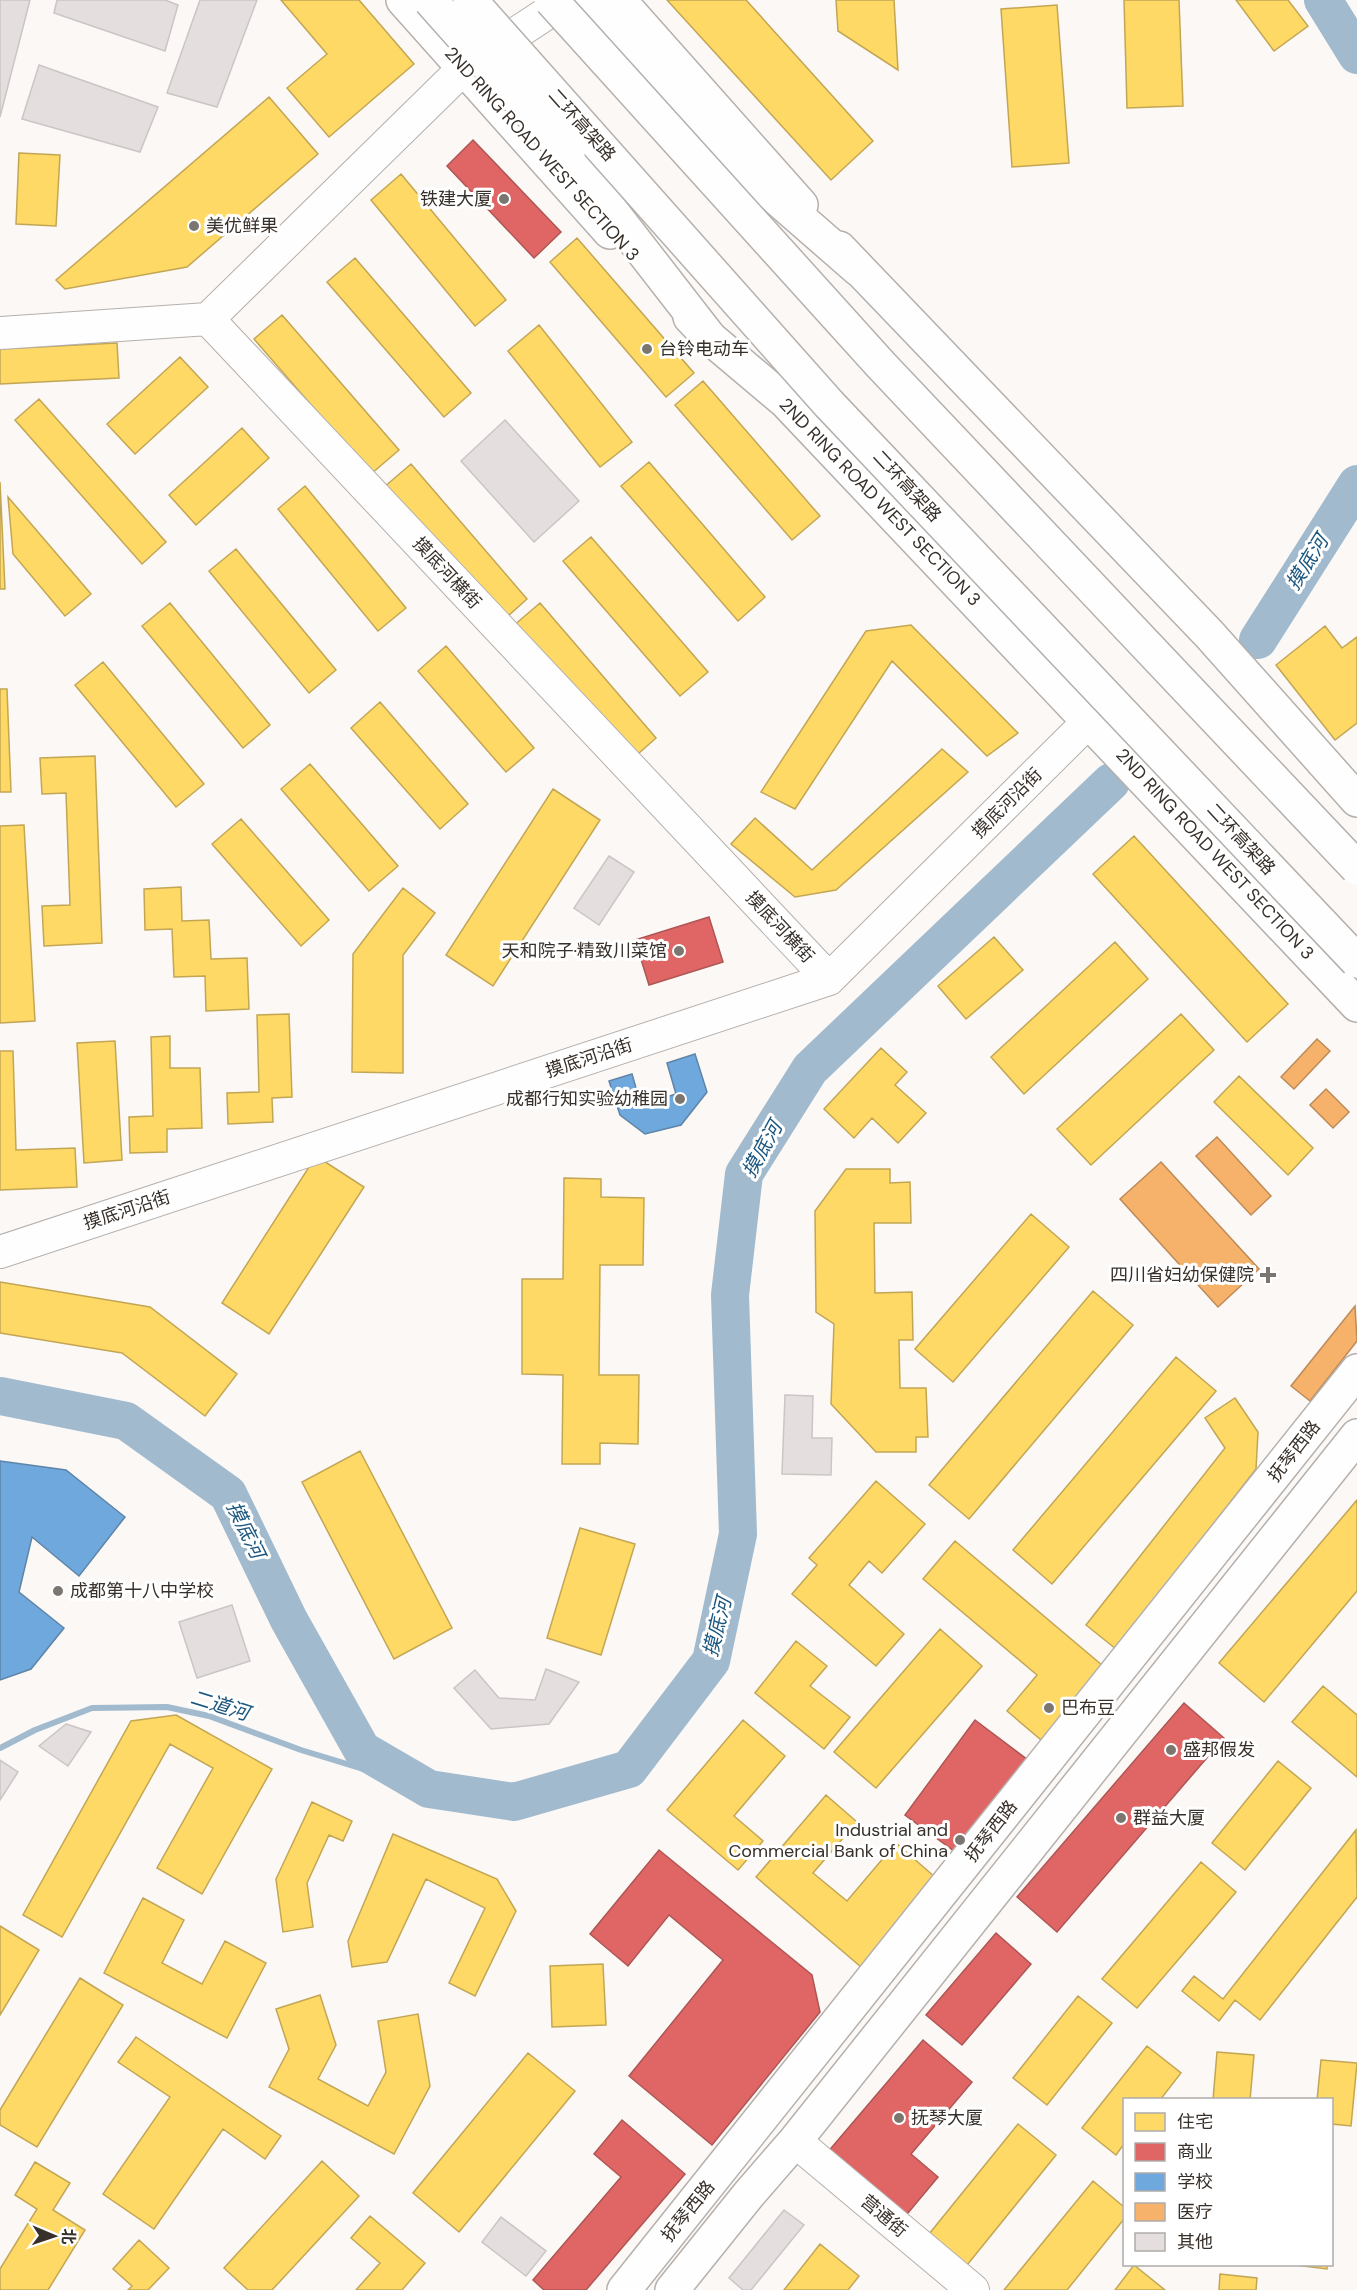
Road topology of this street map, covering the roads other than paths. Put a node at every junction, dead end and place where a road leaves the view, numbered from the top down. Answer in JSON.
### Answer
{"nodes":[{"id":1,"x":403,"y":0,"type":"edge"},
{"id":2,"x":430,"y":0,"type":"edge"},
{"id":3,"x":470,"y":0,"type":"edge"},
{"id":4,"x":551,"y":0,"type":"edge"},
{"id":5,"x":567,"y":0,"type":"edge"},
{"id":6,"x":584,"y":0,"type":"edge"},
{"id":7,"x":619,"y":0,"type":"edge"},
{"id":8,"x":465,"y":67,"type":"junction"},
{"id":9,"x":858,"y":269,"type":"junction"},
{"id":10,"x":207,"y":319,"type":"junction"},
{"id":11,"x":0,"y":333,"type":"edge"},
{"id":12,"x":710,"y":338,"type":"junction"},
{"id":13,"x":1089,"y":721,"type":"junction"},
{"id":14,"x":1357,"y":800,"type":"edge"},
{"id":15,"x":1357,"y":868,"type":"edge"},
{"id":16,"x":1357,"y":961,"type":"edge"},
{"id":17,"x":830,"y":979,"type":"junction"},
{"id":18,"x":1357,"y":1005,"type":"edge"},
{"id":19,"x":0,"y":1252,"type":"edge"},
{"id":20,"x":1357,"y":1371,"type":"edge"},
{"id":21,"x":1357,"y":1436,"type":"edge"},
{"id":22,"x":795,"y":2141,"type":"junction"},
{"id":23,"x":624,"y":2290,"type":"edge"},
{"id":24,"x":672,"y":2290,"type":"edge"},
{"id":25,"x":974,"y":2290,"type":"edge"}],
"edges":[{"from":1,"to":8,"type":"main road","name":"2ND RING ROAD WEST SECTION 3"},
{"from":2,"to":12,"type":"main road","bridge":true},
{"from":3,"to":16,"type":"main road","name":"二环高架路","bridge":true},
{"from":4,"to":15,"type":"main road","bridge":true},
{"from":5,"to":8,"type":"street"},
{"from":6,"to":9,"type":"main road"},
{"from":7,"to":9,"type":"main road"},
{"from":8,"to":10,"type":"street"},
{"from":8,"to":12,"type":"main road","name":"2ND RING ROAD WEST SECTION 3"},
{"from":9,"to":14,"type":"main road"},
{"from":10,"to":11,"type":"street"},
{"from":10,"to":17,"type":"street","name":"摸底河横街"},
{"from":12,"to":13,"type":"main road","name":"2ND RING ROAD WEST SECTION 3"},
{"from":13,"to":17,"type":"street","name":"摸底河沿街"},
{"from":13,"to":18,"type":"main road","name":"2ND RING ROAD WEST SECTION 3"},
{"from":17,"to":19,"type":"street","name":"摸底河沿街"},
{"from":20,"to":23,"type":"main road","name":"抚琴西路"},
{"from":21,"to":22,"type":"main road","name":"抚琴西路"},
{"from":22,"to":24,"type":"main road","name":"抚琴西路"},
{"from":22,"to":25,"type":"street","name":"营通街"}]}
